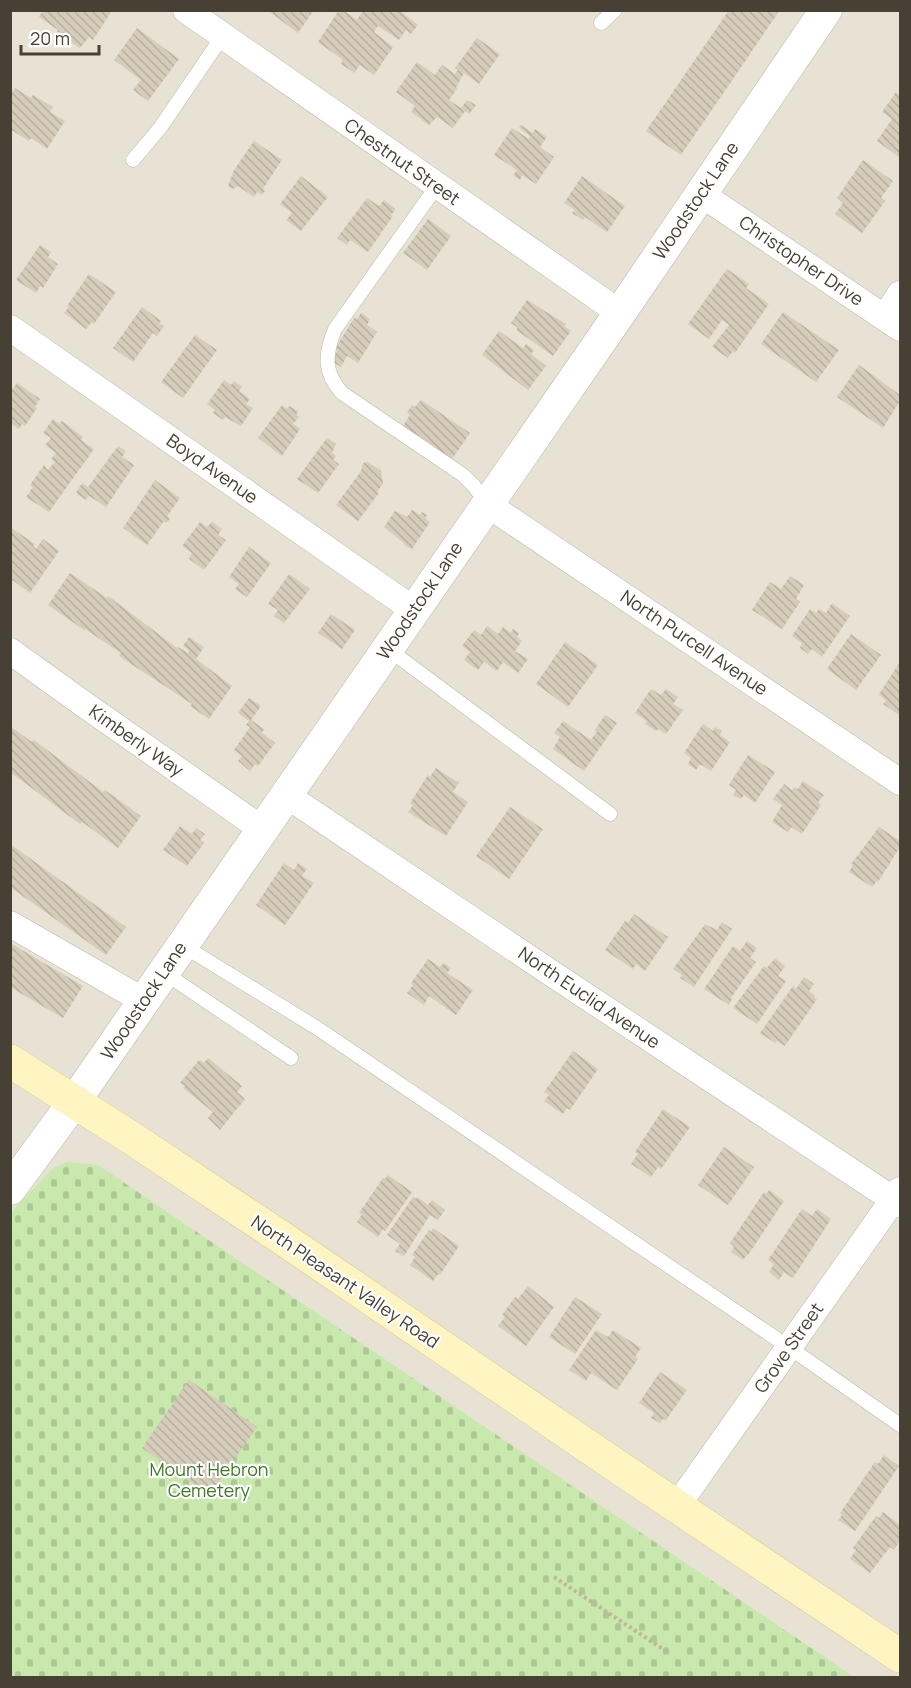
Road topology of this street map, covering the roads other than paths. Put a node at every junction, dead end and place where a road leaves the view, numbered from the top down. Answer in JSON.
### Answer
{"nodes":[{"id":1,"x":186,"y":10,"type":"edge"},
{"id":2,"x":615,"y":10,"type":"edge"},
{"id":3,"x":826,"y":10,"type":"edge"},
{"id":4,"x":601,"y":23,"type":"dead end"},
{"id":5,"x":222,"y":37,"type":"junction"},
{"id":6,"x":134,"y":160,"type":"dead end"},
{"id":7,"x":436,"y":186,"type":"junction"},
{"id":8,"x":701,"y":194,"type":"junction"},
{"id":9,"x":900,"y":294,"type":"edge"},
{"id":10,"x":620,"y":313,"type":"junction"},
{"id":11,"x":893,"y":323,"type":"edge"},
{"id":12,"x":10,"y":328,"type":"edge"},
{"id":13,"x":487,"y":504,"type":"junction"},
{"id":14,"x":414,"y":610,"type":"junction"},
{"id":15,"x":388,"y":649,"type":"junction"},
{"id":16,"x":10,"y":651,"type":"edge"},
{"id":17,"x":900,"y":782,"type":"edge"},
{"id":18,"x":286,"y":795,"type":"junction"},
{"id":19,"x":610,"y":813,"type":"dead end"},
{"id":20,"x":262,"y":829,"type":"junction"},
{"id":21,"x":10,"y":924,"type":"edge"},
{"id":22,"x":182,"y":945,"type":"junction"},
{"id":23,"x":163,"y":972,"type":"junction"},
{"id":24,"x":144,"y":1000,"type":"junction"},
{"id":25,"x":291,"y":1058,"type":"dead end"},
{"id":26,"x":10,"y":1061,"type":"edge"},
{"id":27,"x":74,"y":1102,"type":"junction"},
{"id":28,"x":10,"y":1189,"type":"edge"},
{"id":29,"x":898,"y":1198,"type":"edge"},
{"id":30,"x":790,"y":1348,"type":"junction"},
{"id":31,"x":900,"y":1425,"type":"edge"},
{"id":32,"x":677,"y":1506,"type":"junction"},
{"id":33,"x":900,"y":1656,"type":"edge"}],
"edges":[{"from":1,"to":5,"type":"street","name":"Chestnut Street"},
{"from":2,"to":4,"type":"lane"},
{"from":3,"to":8,"type":"street","name":"Woodstock Lane"},
{"from":5,"to":6,"type":"lane"},
{"from":5,"to":7,"type":"street","name":"Chestnut Street"},
{"from":7,"to":10,"type":"street","name":"Chestnut Street"},
{"from":7,"to":13,"type":"lane"},
{"from":8,"to":10,"type":"street","name":"Woodstock Lane"},
{"from":8,"to":11,"type":"street","name":"Christopher Drive"},
{"from":9,"to":11,"type":"street"},
{"from":10,"to":13,"type":"street","name":"Woodstock Lane"},
{"from":12,"to":14,"type":"street","name":"Boyd Avenue"},
{"from":13,"to":14,"type":"street","name":"Woodstock Lane"},
{"from":13,"to":17,"type":"street","name":"North Purcell Avenue"},
{"from":14,"to":15,"type":"street","name":"Woodstock Lane"},
{"from":15,"to":18,"type":"street","name":"Woodstock Lane"},
{"from":15,"to":19,"type":"lane"},
{"from":16,"to":20,"type":"street","name":"Kimberly Way"},
{"from":18,"to":20,"type":"street","name":"Woodstock Lane"},
{"from":18,"to":29,"type":"street","name":"North Euclid Avenue"},
{"from":20,"to":22,"type":"street","name":"Woodstock Lane"},
{"from":21,"to":24,"type":"street"},
{"from":22,"to":23,"type":"street","name":"Woodstock Lane"},
{"from":22,"to":30,"type":"lane"},
{"from":23,"to":24,"type":"street","name":"Woodstock Lane"},
{"from":23,"to":25,"type":"lane"},
{"from":24,"to":27,"type":"street","name":"Woodstock Lane"},
{"from":26,"to":27,"type":"main road","name":"North Pleasant Valley Road"},
{"from":27,"to":28,"type":"street","name":"Woodstock Lane"},
{"from":27,"to":32,"type":"main road","name":"North Pleasant Valley Road"},
{"from":29,"to":30,"type":"street","name":"Grove Street"},
{"from":30,"to":31,"type":"lane"},
{"from":30,"to":32,"type":"street","name":"Grove Street"},
{"from":32,"to":33,"type":"main road","name":"North Pleasant Valley Road"}]}
